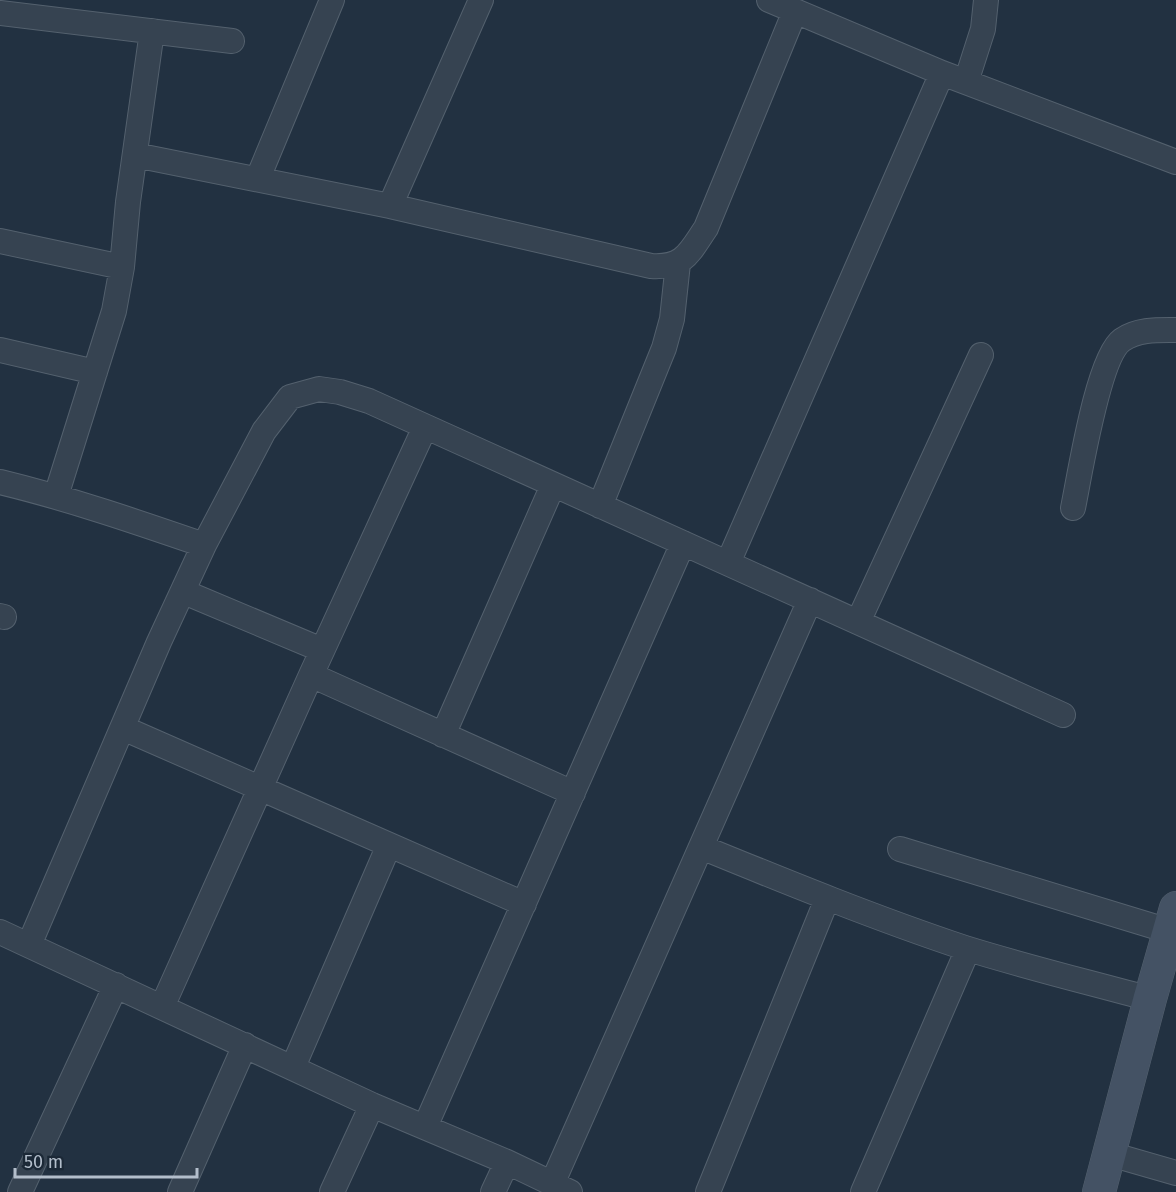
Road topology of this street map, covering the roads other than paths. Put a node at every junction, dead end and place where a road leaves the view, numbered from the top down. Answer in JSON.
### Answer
{"nodes":[{"id":1,"x":332,"y":0,"type":"edge"},
{"id":2,"x":481,"y":0,"type":"edge"},
{"id":3,"x":769,"y":0,"type":"edge"},
{"id":4,"x":986,"y":0,"type":"edge"},
{"id":5,"x":36,"y":8,"type":"edge"},
{"id":6,"x":795,"y":11,"type":"junction"},
{"id":7,"x":0,"y":13,"type":"edge"},
{"id":8,"x":152,"y":31,"type":"junction"},
{"id":9,"x":231,"y":41,"type":"dead end"},
{"id":10,"x":942,"y":73,"type":"junction"},
{"id":11,"x":966,"y":82,"type":"junction"},
{"id":12,"x":135,"y":155,"type":"junction"},
{"id":13,"x":1176,"y":162,"type":"edge"},
{"id":14,"x":258,"y":178,"type":"junction"},
{"id":15,"x":390,"y":206,"type":"junction"},
{"id":16,"x":0,"y":241,"type":"edge"},
{"id":17,"x":678,"y":263,"type":"junction"},
{"id":18,"x":122,"y":267,"type":"junction"},
{"id":19,"x":1176,"y":330,"type":"edge"},
{"id":20,"x":0,"y":350,"type":"edge"},
{"id":21,"x":981,"y":355,"type":"dead end"},
{"id":22,"x":95,"y":372,"type":"junction"},
{"id":23,"x":425,"y":427,"type":"junction"},
{"id":24,"x":0,"y":482,"type":"edge"},
{"id":25,"x":553,"y":485,"type":"junction"},
{"id":26,"x":56,"y":496,"type":"junction"},
{"id":27,"x":600,"y":506,"type":"junction"},
{"id":28,"x":1073,"y":508,"type":"dead end"},
{"id":29,"x":683,"y":543,"type":"junction"},
{"id":30,"x":204,"y":545,"type":"junction"},
{"id":31,"x":728,"y":563,"type":"junction"},
{"id":32,"x":184,"y":592,"type":"junction"},
{"id":33,"x":810,"y":600,"type":"junction"},
{"id":34,"x":858,"y":622,"type":"junction"},
{"id":35,"x":322,"y":650,"type":"junction"},
{"id":36,"x":311,"y":675,"type":"junction"},
{"id":37,"x":1063,"y":715,"type":"dead end"},
{"id":38,"x":123,"y":728,"type":"junction"},
{"id":39,"x":443,"y":735,"type":"junction"},
{"id":40,"x":260,"y":787,"type":"junction"},
{"id":41,"x":573,"y":793,"type":"junction"},
{"id":42,"x":389,"y":845,"type":"junction"},
{"id":43,"x":701,"y":847,"type":"junction"},
{"id":44,"x":900,"y":849,"type":"dead end"},
{"id":45,"x":827,"y":899,"type":"junction"},
{"id":46,"x":524,"y":904,"type":"junction"},
{"id":47,"x":1173,"y":920,"type":"edge"},
{"id":48,"x":0,"y":932,"type":"edge"},
{"id":49,"x":30,"y":945,"type":"junction"},
{"id":50,"x":968,"y":949,"type":"junction"},
{"id":51,"x":116,"y":985,"type":"junction"},
{"id":52,"x":1150,"y":999,"type":"junction"},
{"id":53,"x":162,"y":1007,"type":"junction"},
{"id":54,"x":245,"y":1045,"type":"junction"},
{"id":55,"x":293,"y":1067,"type":"junction"},
{"id":56,"x":372,"y":1105,"type":"junction"},
{"id":57,"x":425,"y":1127,"type":"junction"},
{"id":58,"x":1110,"y":1154,"type":"junction"},
{"id":59,"x":507,"y":1162,"type":"junction"},
{"id":60,"x":1176,"y":1173,"type":"edge"},
{"id":61,"x":561,"y":1188,"type":"edge"},
{"id":62,"x":20,"y":1192,"type":"edge"},
{"id":63,"x":180,"y":1192,"type":"edge"},
{"id":64,"x":332,"y":1192,"type":"edge"},
{"id":65,"x":493,"y":1192,"type":"edge"},
{"id":66,"x":708,"y":1192,"type":"edge"},
{"id":67,"x":863,"y":1192,"type":"edge"},
{"id":68,"x":1099,"y":1192,"type":"edge"}],
"edges":[{"from":1,"to":14,"type":"street"},
{"from":2,"to":15,"type":"street"},
{"from":3,"to":6,"type":"street"},
{"from":4,"to":11,"type":"street"},
{"from":5,"to":7,"type":"street"},
{"from":5,"to":8,"type":"street"},
{"from":6,"to":10,"type":"street"},
{"from":6,"to":17,"type":"street"},
{"from":8,"to":9,"type":"street"},
{"from":8,"to":12,"type":"street"},
{"from":10,"to":11,"type":"street"},
{"from":10,"to":31,"type":"street"},
{"from":11,"to":13,"type":"street"},
{"from":12,"to":14,"type":"street"},
{"from":12,"to":18,"type":"street"},
{"from":14,"to":15,"type":"street"},
{"from":15,"to":17,"type":"street"},
{"from":16,"to":18,"type":"street"},
{"from":17,"to":27,"type":"street"},
{"from":18,"to":22,"type":"street"},
{"from":19,"to":28,"type":"street"},
{"from":20,"to":22,"type":"street"},
{"from":21,"to":34,"type":"street"},
{"from":22,"to":26,"type":"street"},
{"from":23,"to":25,"type":"street"},
{"from":23,"to":30,"type":"street"},
{"from":23,"to":35,"type":"street"},
{"from":24,"to":26,"type":"street"},
{"from":25,"to":27,"type":"street"},
{"from":25,"to":39,"type":"street"},
{"from":26,"to":30,"type":"street"},
{"from":27,"to":29,"type":"street"},
{"from":29,"to":31,"type":"street"},
{"from":29,"to":41,"type":"street"},
{"from":30,"to":32,"type":"street"},
{"from":31,"to":33,"type":"street"},
{"from":32,"to":35,"type":"street"},
{"from":32,"to":38,"type":"street"},
{"from":33,"to":34,"type":"street"},
{"from":33,"to":43,"type":"street"},
{"from":34,"to":37,"type":"street"},
{"from":35,"to":36,"type":"street"},
{"from":36,"to":39,"type":"street"},
{"from":36,"to":40,"type":"street"},
{"from":38,"to":40,"type":"street"},
{"from":38,"to":49,"type":"street"},
{"from":39,"to":41,"type":"street"},
{"from":40,"to":42,"type":"street"},
{"from":40,"to":53,"type":"street"},
{"from":41,"to":46,"type":"street"},
{"from":42,"to":46,"type":"street"},
{"from":42,"to":55,"type":"street"},
{"from":43,"to":45,"type":"street"},
{"from":43,"to":61,"type":"street"},
{"from":44,"to":47,"type":"street"},
{"from":45,"to":50,"type":"street"},
{"from":45,"to":66,"type":"street"},
{"from":46,"to":57,"type":"street"},
{"from":47,"to":52,"type":"street"},
{"from":48,"to":49,"type":"street"},
{"from":49,"to":51,"type":"street"},
{"from":50,"to":52,"type":"street"},
{"from":50,"to":67,"type":"street"},
{"from":51,"to":53,"type":"street"},
{"from":51,"to":62,"type":"street"},
{"from":52,"to":58,"type":"street"},
{"from":53,"to":54,"type":"street"},
{"from":54,"to":55,"type":"street"},
{"from":54,"to":63,"type":"street"},
{"from":55,"to":56,"type":"street"},
{"from":56,"to":57,"type":"street"},
{"from":56,"to":64,"type":"street"},
{"from":57,"to":59,"type":"street"},
{"from":58,"to":60,"type":"street"},
{"from":58,"to":68,"type":"street"},
{"from":59,"to":61,"type":"street"},
{"from":59,"to":65,"type":"street"}]}
